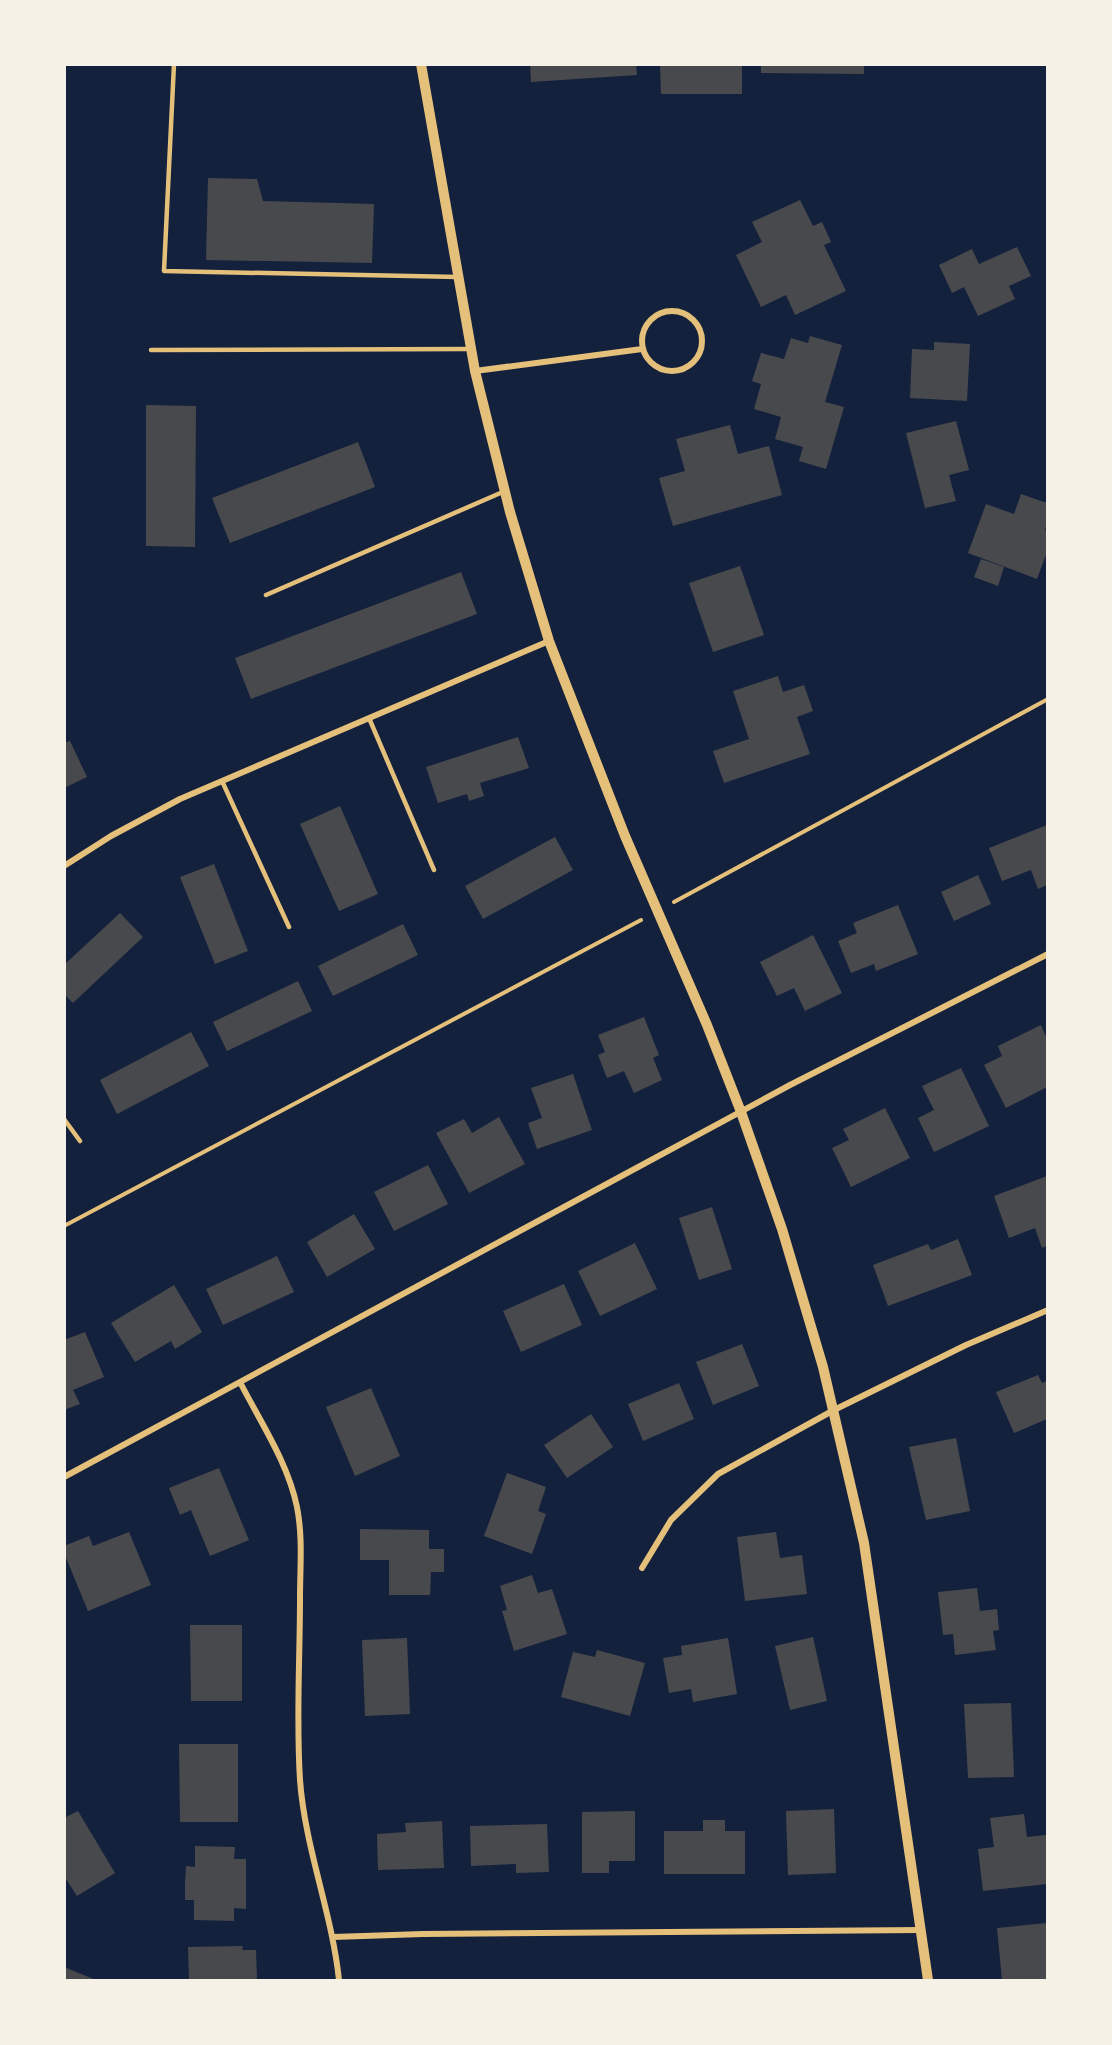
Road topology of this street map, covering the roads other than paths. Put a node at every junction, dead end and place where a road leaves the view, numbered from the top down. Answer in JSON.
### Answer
{"nodes":[{"id":1,"x":174,"y":64,"type":"edge"},
{"id":2,"x":421,"y":64,"type":"edge"},
{"id":3,"x":458,"y":277,"type":"junction"},
{"id":4,"x":471,"y":349,"type":"junction"},
{"id":5,"x":642,"y":349,"type":"junction"},
{"id":6,"x":151,"y":350,"type":"dead end"},
{"id":7,"x":475,"y":371,"type":"junction"},
{"id":8,"x":505,"y":491,"type":"junction"},
{"id":9,"x":266,"y":595,"type":"dead end"},
{"id":10,"x":549,"y":640,"type":"junction"},
{"id":11,"x":369,"y":718,"type":"junction"},
{"id":12,"x":222,"y":781,"type":"junction"},
{"id":13,"x":64,"y":866,"type":"edge"},
{"id":14,"x":434,"y":870,"type":"dead end"},
{"id":15,"x":290,"y":927,"type":"dead end"},
{"id":16,"x":1047,"y":954,"type":"edge"},
{"id":17,"x":741,"y":1112,"type":"junction"},
{"id":18,"x":64,"y":1119,"type":"edge"},
{"id":19,"x":80,"y":1140,"type":"dead end"},
{"id":20,"x":1047,"y":1310,"type":"edge"},
{"id":21,"x":240,"y":1384,"type":"junction"},
{"id":22,"x":834,"y":1410,"type":"junction"},
{"id":23,"x":64,"y":1477,"type":"edge"},
{"id":24,"x":642,"y":1568,"type":"dead end"},
{"id":25,"x":922,"y":1930,"type":"junction"},
{"id":26,"x":333,"y":1937,"type":"junction"},
{"id":27,"x":339,"y":1980,"type":"edge"},
{"id":28,"x":928,"y":1980,"type":"edge"}],
"edges":[{"from":1,"to":3,"type":"lane"},
{"from":2,"to":3,"type":"street"},
{"from":3,"to":4,"type":"street"},
{"from":4,"to":6,"type":"lane"},
{"from":4,"to":7,"type":"street"},
{"from":5,"to":5,"type":"street"},
{"from":5,"to":7,"type":"street"},
{"from":7,"to":8,"type":"street"},
{"from":8,"to":9,"type":"lane"},
{"from":8,"to":10,"type":"street"},
{"from":10,"to":11,"type":"street"},
{"from":10,"to":17,"type":"street"},
{"from":11,"to":12,"type":"street"},
{"from":11,"to":14,"type":"lane"},
{"from":12,"to":13,"type":"street"},
{"from":12,"to":15,"type":"lane"},
{"from":16,"to":17,"type":"street"},
{"from":17,"to":21,"type":"street"},
{"from":17,"to":22,"type":"street"},
{"from":18,"to":19,"type":"lane"},
{"from":20,"to":22,"type":"street"},
{"from":21,"to":23,"type":"street"},
{"from":21,"to":26,"type":"street"},
{"from":22,"to":24,"type":"street"},
{"from":22,"to":25,"type":"street"},
{"from":25,"to":26,"type":"street"},
{"from":25,"to":28,"type":"street"},
{"from":26,"to":27,"type":"street"}]}
